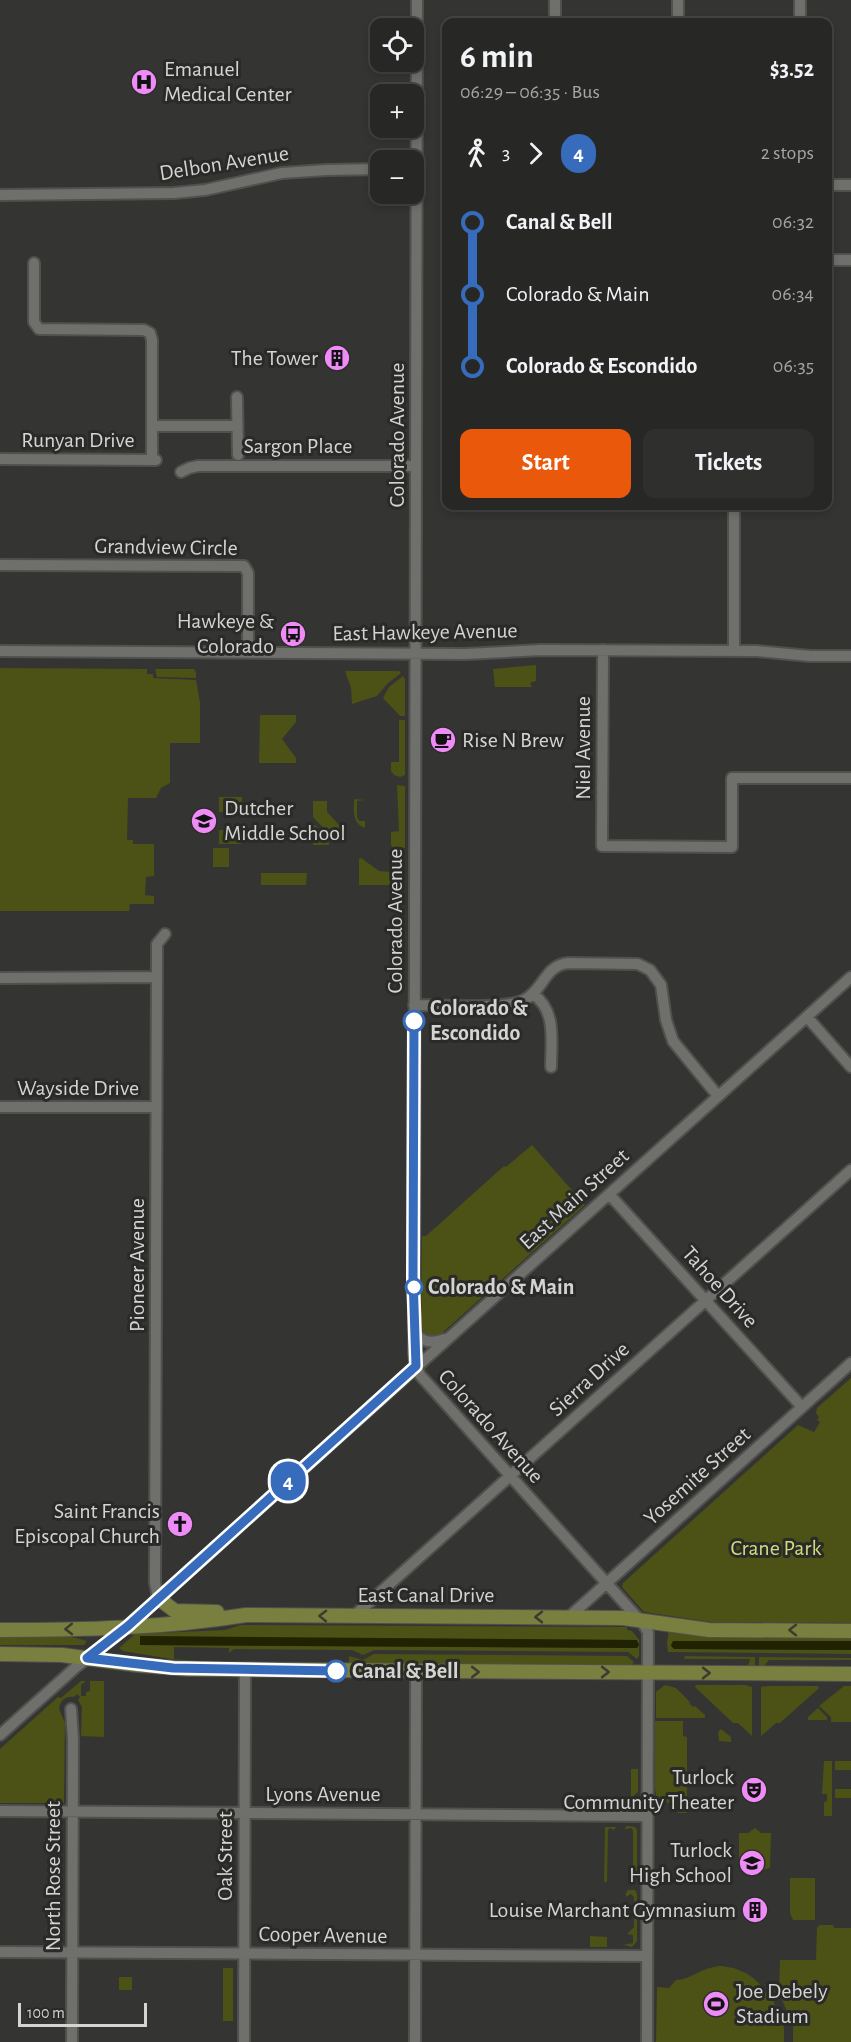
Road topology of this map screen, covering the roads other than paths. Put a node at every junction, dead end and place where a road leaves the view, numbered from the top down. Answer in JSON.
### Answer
{"nodes":[{"id":1,"x":417,"y":0,"type":"edge"},
{"id":2,"x":555,"y":0,"type":"edge"},
{"id":3,"x":678,"y":0,"type":"edge"},
{"id":4,"x":800,"y":0,"type":"edge"},
{"id":5,"x":555,"y":18,"type":"edge"},
{"id":6,"x":678,"y":18,"type":"edge"},
{"id":7,"x":800,"y":18,"type":"edge"},
{"id":8,"x":415,"y":150,"type":"edge"},
{"id":9,"x":370,"y":170,"type":"edge"},
{"id":10,"x":832,"y":185,"type":"edge"},
{"id":11,"x":851,"y":186,"type":"edge"},
{"id":12,"x":0,"y":195,"type":"edge"},
{"id":13,"x":415,"y":204,"type":"edge"},
{"id":14,"x":832,"y":260,"type":"edge"},
{"id":15,"x":851,"y":260,"type":"edge"},
{"id":16,"x":34,"y":263,"type":"dead end"},
{"id":17,"x":237,"y":397,"type":"dead end"},
{"id":18,"x":152,"y":426,"type":"junction"},
{"id":19,"x":237,"y":426,"type":"junction"},
{"id":20,"x":238,"y":455,"type":"dead end"},
{"id":21,"x":0,"y":459,"type":"edge"},
{"id":22,"x":416,"y":466,"type":"junction"},
{"id":23,"x":181,"y":472,"type":"dead end"},
{"id":24,"x":734,"y":510,"type":"edge"},
{"id":25,"x":0,"y":565,"type":"edge"},
{"id":26,"x":603,"y":650,"type":"junction"},
{"id":27,"x":0,"y":651,"type":"edge"},
{"id":28,"x":734,"y":651,"type":"junction"},
{"id":29,"x":248,"y":652,"type":"junction"},
{"id":30,"x":417,"y":654,"type":"junction"},
{"id":31,"x":851,"y":656,"type":"edge"},
{"id":32,"x":851,"y":778,"type":"edge"},
{"id":33,"x":165,"y":934,"type":"dead end"},
{"id":34,"x":851,"y":977,"type":"edge"},
{"id":35,"x":0,"y":978,"type":"edge"},
{"id":36,"x":156,"y":978,"type":"junction"},
{"id":37,"x":533,"y":994,"type":"junction"},
{"id":38,"x":414,"y":1005,"type":"junction"},
{"id":39,"x":807,"y":1017,"type":"junction"},
{"id":40,"x":551,"y":1067,"type":"dead end"},
{"id":41,"x":851,"y":1067,"type":"edge"},
{"id":42,"x":718,"y":1096,"type":"junction"},
{"id":43,"x":0,"y":1107,"type":"edge"},
{"id":44,"x":156,"y":1107,"type":"junction"},
{"id":45,"x":851,"y":1170,"type":"edge"},
{"id":46,"x":609,"y":1194,"type":"junction"},
{"id":47,"x":706,"y":1300,"type":"junction"},
{"id":48,"x":414,"y":1331,"type":"junction"},
{"id":49,"x":448,"y":1338,"type":"junction"},
{"id":50,"x":851,"y":1363,"type":"edge"},
{"id":51,"x":416,"y":1366,"type":"junction"},
{"id":52,"x":802,"y":1407,"type":"junction"},
{"id":53,"x":509,"y":1476,"type":"junction"},
{"id":54,"x":606,"y":1584,"type":"junction"},
{"id":55,"x":158,"y":1598,"type":"junction"},
{"id":56,"x":246,"y":1615,"type":"junction"},
{"id":57,"x":354,"y":1616,"type":"junction"},
{"id":58,"x":569,"y":1617,"type":"junction"},
{"id":59,"x":639,"y":1620,"type":"junction"},
{"id":60,"x":128,"y":1626,"type":"junction"},
{"id":61,"x":0,"y":1630,"type":"edge"},
{"id":62,"x":851,"y":1631,"type":"edge"},
{"id":63,"x":0,"y":1654,"type":"edge"},
{"id":64,"x":87,"y":1658,"type":"junction"},
{"id":65,"x":245,"y":1670,"type":"junction"},
{"id":66,"x":416,"y":1671,"type":"junction"},
{"id":67,"x":648,"y":1673,"type":"junction"},
{"id":68,"x":851,"y":1674,"type":"edge"},
{"id":69,"x":71,"y":1709,"type":"dead end"},
{"id":70,"x":0,"y":1736,"type":"edge"},
{"id":71,"x":0,"y":1811,"type":"edge"},
{"id":72,"x":73,"y":1812,"type":"junction"},
{"id":73,"x":244,"y":1813,"type":"junction"},
{"id":74,"x":416,"y":1814,"type":"junction"},
{"id":75,"x":647,"y":1816,"type":"junction"},
{"id":76,"x":0,"y":1952,"type":"edge"},
{"id":77,"x":73,"y":1953,"type":"junction"},
{"id":78,"x":244,"y":1954,"type":"junction"},
{"id":79,"x":415,"y":1956,"type":"junction"},
{"id":80,"x":647,"y":1956,"type":"junction"},
{"id":81,"x":72,"y":2042,"type":"edge"},
{"id":82,"x":244,"y":2042,"type":"edge"},
{"id":83,"x":415,"y":2042,"type":"edge"},
{"id":84,"x":647,"y":2042,"type":"edge"}],
"edges":[{"from":1,"to":8,"type":"street","name":"Colorado Avenue"},
{"from":2,"to":5,"type":"street"},
{"from":3,"to":6,"type":"street"},
{"from":4,"to":7,"type":"street"},
{"from":9,"to":12,"type":"street","name":"Delbon Avenue"},
{"from":10,"to":11,"type":"street"},
{"from":13,"to":22,"type":"street","name":"Colorado Avenue"},
{"from":14,"to":15,"type":"street"},
{"from":16,"to":18,"type":"street"},
{"from":17,"to":19,"type":"street"},
{"from":18,"to":19,"type":"street"},
{"from":18,"to":21,"type":"street","name":"Runyan Drive"},
{"from":19,"to":20,"type":"street"},
{"from":22,"to":23,"type":"street","name":"Sargon Place"},
{"from":22,"to":30,"type":"street","name":"Colorado Avenue"},
{"from":24,"to":28,"type":"street"},
{"from":25,"to":29,"type":"street","name":"Grandview Circle"},
{"from":26,"to":28,"type":"street","name":"East Hawkeye Avenue"},
{"from":26,"to":30,"type":"street","name":"East Hawkeye Avenue"},
{"from":26,"to":32,"type":"street","name":"Niel Avenue"},
{"from":27,"to":29,"type":"street","name":"East Hawkeye Avenue"},
{"from":28,"to":31,"type":"street","name":"East Hawkeye Avenue"},
{"from":29,"to":30,"type":"street","name":"East Hawkeye Avenue"},
{"from":30,"to":38,"type":"street","name":"Colorado Avenue"},
{"from":33,"to":36,"type":"street","name":"Pioneer Avenue"},
{"from":34,"to":39,"type":"street","name":"East Main Street"},
{"from":35,"to":36,"type":"street"},
{"from":36,"to":44,"type":"street","name":"Pioneer Avenue"},
{"from":37,"to":38,"type":"street"},
{"from":37,"to":40,"type":"street"},
{"from":37,"to":42,"type":"street"},
{"from":38,"to":48,"type":"street","name":"Colorado Avenue"},
{"from":39,"to":41,"type":"street"},
{"from":39,"to":42,"type":"street","name":"East Main Street"},
{"from":42,"to":46,"type":"street","name":"East Main Street"},
{"from":43,"to":44,"type":"street","name":"Wayside Drive"},
{"from":44,"to":55,"type":"street","name":"Pioneer Avenue"},
{"from":45,"to":47,"type":"street","name":"Sierra Drive"},
{"from":46,"to":47,"type":"street","name":"Tahoe Drive"},
{"from":46,"to":49,"type":"street","name":"East Main Street"},
{"from":47,"to":52,"type":"street","name":"Tahoe Drive"},
{"from":47,"to":53,"type":"street","name":"Sierra Drive"},
{"from":48,"to":49,"type":"street"},
{"from":48,"to":51,"type":"street","name":"Colorado Avenue"},
{"from":49,"to":51,"type":"street","name":"East Main Street"},
{"from":50,"to":52,"type":"street","name":"Yosemite Street"},
{"from":51,"to":53,"type":"street","name":"Colorado Avenue"},
{"from":51,"to":55,"type":"street","name":"East Main Street"},
{"from":52,"to":54,"type":"street","name":"Yosemite Street"},
{"from":53,"to":54,"type":"street","name":"Colorado Avenue"},
{"from":53,"to":57,"type":"street","name":"Sierra Drive"},
{"from":54,"to":58,"type":"street","name":"Yosemite Street"},
{"from":54,"to":59,"type":"street","name":"Colorado Avenue"},
{"from":55,"to":56,"type":"main road"},
{"from":55,"to":60,"type":"street","name":"East Main Street"},
{"from":57,"to":56,"type":"main road","name":"East Canal Drive","one_way":true},
{"from":56,"to":60,"type":"main road","name":"East Canal Drive"},
{"from":58,"to":57,"type":"main road","name":"East Canal Drive","one_way":true},
{"from":58,"to":59,"type":"main road","name":"East Canal Drive"},
{"from":62,"to":59,"type":"main road","name":"East Canal Drive","one_way":true},
{"from":59,"to":67,"type":"street","name":"Colorado Avenue"},
{"from":60,"to":61,"type":"main road","name":"East Canal Drive","one_way":true},
{"from":60,"to":64,"type":"street","name":"East Main Street"},
{"from":63,"to":64,"type":"main road"},
{"from":64,"to":65,"type":"main road"},
{"from":64,"to":70,"type":"street","name":"East Main Street"},
{"from":65,"to":66,"type":"main road"},
{"from":65,"to":73,"type":"street","name":"Oak Street"},
{"from":66,"to":67,"type":"main road","one_way":true},
{"from":66,"to":74,"type":"street"},
{"from":67,"to":68,"type":"main road","one_way":true},
{"from":67,"to":75,"type":"street","name":"Colorado Avenue"},
{"from":69,"to":72,"type":"street","name":"North Rose Street"},
{"from":71,"to":72,"type":"street","name":"Lyons Avenue"},
{"from":72,"to":73,"type":"street","name":"Lyons Avenue"},
{"from":72,"to":77,"type":"street","name":"North Rose Street"},
{"from":73,"to":74,"type":"street","name":"Lyons Avenue"},
{"from":73,"to":78,"type":"street","name":"Oak Street"},
{"from":74,"to":75,"type":"street","name":"Lyons Avenue"},
{"from":74,"to":79,"type":"street"},
{"from":75,"to":80,"type":"street","name":"Colorado Avenue"},
{"from":76,"to":77,"type":"street","name":"Cooper Avenue"},
{"from":77,"to":78,"type":"street","name":"Cooper Avenue"},
{"from":77,"to":81,"type":"street","name":"North Rose Street"},
{"from":78,"to":79,"type":"street","name":"Cooper Avenue"},
{"from":78,"to":82,"type":"street","name":"Oak Street"},
{"from":79,"to":80,"type":"street","name":"Cooper Avenue"},
{"from":79,"to":83,"type":"street"},
{"from":80,"to":84,"type":"street","name":"Colorado Avenue"}]}
